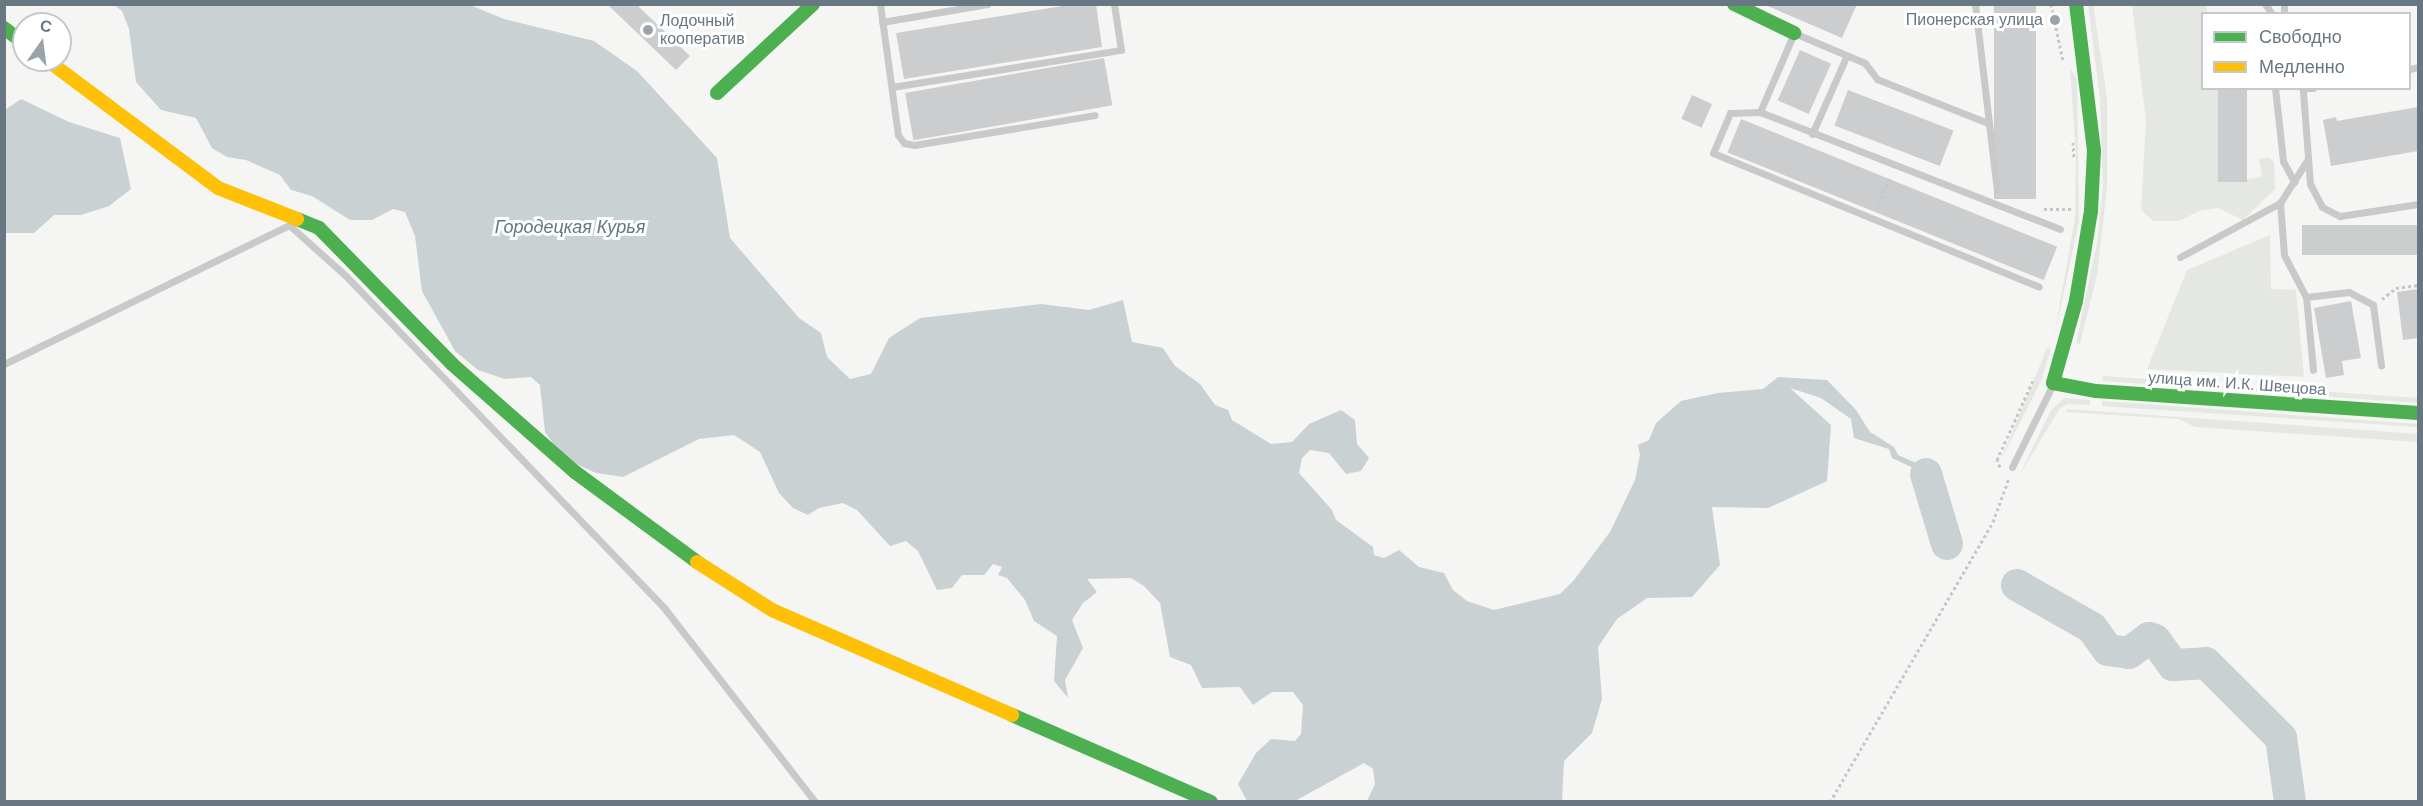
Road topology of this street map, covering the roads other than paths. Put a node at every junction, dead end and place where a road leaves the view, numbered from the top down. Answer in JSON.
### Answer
{"nodes":[{"id":1,"x":813,"y":4,"type":"edge"},
{"id":2,"x":880,"y":4,"type":"edge"},
{"id":3,"x":987,"y":4,"type":"edge"},
{"id":4,"x":1114,"y":4,"type":"edge"},
{"id":5,"x":1734,"y":4,"type":"edge"},
{"id":6,"x":1975,"y":4,"type":"edge"},
{"id":7,"x":2076,"y":4,"type":"edge"},
{"id":8,"x":882,"y":22,"type":"junction"},
{"id":9,"x":1794,"y":33,"type":"junction"},
{"id":10,"x":1846,"y":55,"type":"junction"},
{"id":11,"x":63,"y":72,"type":"edge"},
{"id":12,"x":892,"y":87,"type":"junction"},
{"id":13,"x":2275,"y":90,"type":"edge"},
{"id":14,"x":2302,"y":90,"type":"edge"},
{"id":15,"x":717,"y":93,"type":"dead end"},
{"id":16,"x":1760,"y":112,"type":"junction"},
{"id":17,"x":1095,"y":115,"type":"dead end"},
{"id":18,"x":1988,"y":123,"type":"junction"},
{"id":19,"x":1812,"y":134,"type":"junction"},
{"id":20,"x":2308,"y":159,"type":"junction"},
{"id":21,"x":2294,"y":182,"type":"junction"},
{"id":22,"x":1997,"y":190,"type":"dead end"},
{"id":23,"x":2280,"y":203,"type":"junction"},
{"id":24,"x":2418,"y":204,"type":"edge"},
{"id":25,"x":2060,"y":229,"type":"road end"},
{"id":26,"x":2180,"y":257,"type":"dead end"},
{"id":27,"x":2039,"y":287,"type":"dead end"},
{"id":28,"x":2306,"y":297,"type":"junction"},
{"id":29,"x":4,"y":364,"type":"edge"},
{"id":30,"x":2381,"y":365,"type":"dead end"},
{"id":31,"x":2313,"y":370,"type":"dead end"},
{"id":32,"x":2053,"y":383,"type":"junction"},
{"id":33,"x":2418,"y":412,"type":"edge"},
{"id":34,"x":2012,"y":467,"type":"dead end"},
{"id":35,"x":815,"y":801,"type":"edge"},
{"id":36,"x":1211,"y":801,"type":"edge"}],
"edges":[{"from":1,"to":15,"type":"main road"},
{"from":2,"to":8,"type":"lane"},
{"from":3,"to":8,"type":"lane"},
{"from":4,"to":12,"type":"lane"},
{"from":5,"to":9,"type":"main road"},
{"from":6,"to":18,"type":"lane"},
{"from":7,"to":32,"type":"main road"},
{"from":8,"to":12,"type":"lane"},
{"from":9,"to":10,"type":"lane"},
{"from":9,"to":16,"type":"lane"},
{"from":10,"to":18,"type":"lane"},
{"from":10,"to":19,"type":"lane"},
{"from":11,"to":36,"type":"main road"},
{"from":12,"to":17,"type":"lane"},
{"from":13,"to":21,"type":"lane"},
{"from":14,"to":20,"type":"lane"},
{"from":16,"to":19,"type":"lane"},
{"from":16,"to":27,"type":"lane"},
{"from":18,"to":22,"type":"lane"},
{"from":19,"to":25,"type":"lane"},
{"from":20,"to":21,"type":"lane"},
{"from":20,"to":24,"type":"lane"},
{"from":21,"to":23,"type":"lane"},
{"from":23,"to":26,"type":"lane"},
{"from":23,"to":28,"type":"lane"},
{"from":28,"to":30,"type":"lane"},
{"from":28,"to":31,"type":"lane"},
{"from":29,"to":35,"type":"lane"},
{"from":32,"to":33,"type":"main road","name":"улица им. И.К. Швецова"},
{"from":32,"to":34,"type":"lane"}]}
